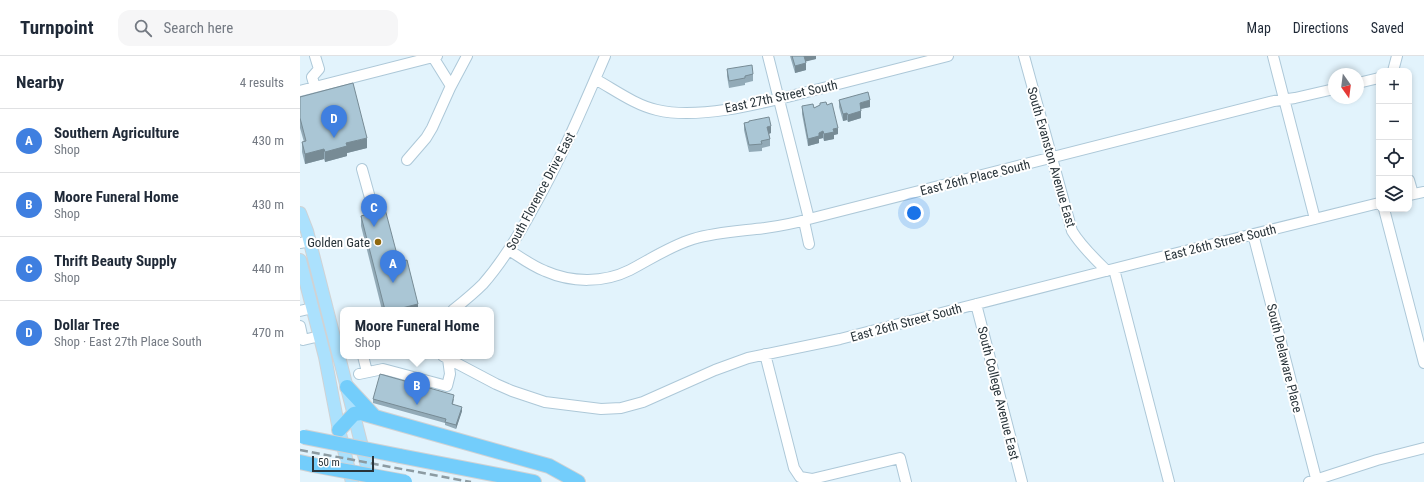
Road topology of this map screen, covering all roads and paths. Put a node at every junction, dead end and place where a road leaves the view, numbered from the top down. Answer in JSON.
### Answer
{"nodes":[{"id":1,"x":315,"y":56,"type":"edge"},
{"id":2,"x":467,"y":56,"type":"edge"},
{"id":3,"x":605,"y":56,"type":"edge"},
{"id":4,"x":768,"y":56,"type":"edge"},
{"id":5,"x":948,"y":56,"type":"edge"},
{"id":6,"x":1024,"y":56,"type":"edge"},
{"id":7,"x":1273,"y":56,"type":"edge"},
{"id":8,"x":1397,"y":56,"type":"edge"},
{"id":9,"x":435,"y":57,"type":"edge"},
{"id":10,"x":1394,"y":68,"type":"edge"},
{"id":11,"x":595,"y":79,"type":"junction"},
{"id":12,"x":1376,"y":79,"type":"edge"},
{"id":13,"x":1364,"y":82,"type":"edge"},
{"id":14,"x":452,"y":86,"type":"junction"},
{"id":15,"x":314,"y":87,"type":"junction"},
{"id":16,"x":1328,"y":90,"type":"edge"},
{"id":17,"x":300,"y":91,"type":"edge"},
{"id":18,"x":779,"y":99,"type":"junction"},
{"id":19,"x":1284,"y":100,"type":"junction"},
{"id":20,"x":1052,"y":158,"type":"junction"},
{"id":21,"x":407,"y":160,"type":"dead end"},
{"id":22,"x":362,"y":169,"type":"dead end"},
{"id":23,"x":1424,"y":192,"type":"edge"},
{"id":24,"x":1412,"y":195,"type":"edge"},
{"id":25,"x":1376,"y":204,"type":"edge"},
{"id":26,"x":1385,"y":212,"type":"edge"},
{"id":27,"x":300,"y":213,"type":"edge"},
{"id":28,"x":375,"y":216,"type":"edge"},
{"id":29,"x":1315,"y":219,"type":"junction"},
{"id":30,"x":806,"y":220,"type":"junction"},
{"id":31,"x":1253,"y":234,"type":"junction"},
{"id":32,"x":305,"y":242,"type":"edge"},
{"id":33,"x":809,"y":244,"type":"dead end"},
{"id":34,"x":509,"y":250,"type":"junction"},
{"id":35,"x":300,"y":260,"type":"edge"},
{"id":36,"x":1111,"y":270,"type":"junction"},
{"id":37,"x":303,"y":280,"type":"edge"},
{"id":38,"x":976,"y":304,"type":"junction"},
{"id":39,"x":456,"y":307,"type":"edge"},
{"id":40,"x":313,"y":308,"type":"junction"},
{"id":41,"x":300,"y":311,"type":"edge"},
{"id":42,"x":300,"y":326,"type":"edge"},
{"id":43,"x":320,"y":336,"type":"junction"},
{"id":44,"x":302,"y":341,"type":"edge"},
{"id":45,"x":340,"y":350,"type":"edge"},
{"id":46,"x":340,"y":353,"type":"edge"},
{"id":47,"x":765,"y":354,"type":"junction"},
{"id":48,"x":325,"y":357,"type":"junction"},
{"id":49,"x":342,"y":359,"type":"edge"},
{"id":50,"x":363,"y":359,"type":"edge"},
{"id":51,"x":448,"y":359,"type":"edge"},
{"id":52,"x":450,"y":359,"type":"edge"},
{"id":53,"x":1424,"y":363,"type":"edge"},
{"id":54,"x":347,"y":387,"type":"junction"},
{"id":55,"x":354,"y":414,"type":"junction"},
{"id":56,"x":374,"y":415,"type":"junction"},
{"id":57,"x":339,"y":430,"type":"junction"},
{"id":58,"x":302,"y":437,"type":"edge"},
{"id":59,"x":1424,"y":448,"type":"edge"},
{"id":60,"x":307,"y":463,"type":"edge"},
{"id":61,"x":838,"y":477,"type":"edge"},
{"id":62,"x":1314,"y":481,"type":"edge"},
{"id":63,"x":352,"y":482,"type":"edge"},
{"id":64,"x":371,"y":482,"type":"edge"},
{"id":65,"x":405,"y":482,"type":"edge"},
{"id":66,"x":534,"y":482,"type":"edge"},
{"id":67,"x":578,"y":482,"type":"edge"},
{"id":68,"x":906,"y":482,"type":"edge"},
{"id":69,"x":1022,"y":482,"type":"edge"},
{"id":70,"x":1169,"y":482,"type":"edge"}],
"edges":[{"from":1,"to":15,"type":"street"},
{"from":2,"to":14,"type":"street"},
{"from":3,"to":11,"type":"street","name":"South Florence Drive East"},
{"from":4,"to":18,"type":"street"},
{"from":5,"to":18,"type":"street","name":"East 27th Street South"},
{"from":6,"to":20,"type":"street","name":"South Evanston Avenue East"},
{"from":7,"to":19,"type":"street"},
{"from":8,"to":10,"type":"street"},
{"from":9,"to":14,"type":"street"},
{"from":9,"to":15,"type":"street"},
{"from":11,"to":18,"type":"street","name":"East 27th Street South"},
{"from":11,"to":34,"type":"street","name":"South Florence Drive East"},
{"from":12,"to":13,"type":"street"},
{"from":14,"to":21,"type":"street"},
{"from":15,"to":17,"type":"street"},
{"from":16,"to":19,"type":"street","name":"East 26th Place South"},
{"from":18,"to":30,"type":"street"},
{"from":19,"to":20,"type":"street","name":"East 26th Place South"},
{"from":19,"to":29,"type":"street"},
{"from":20,"to":30,"type":"street","name":"East 26th Place South"},
{"from":20,"to":36,"type":"street","name":"South Evanston Avenue East"},
{"from":22,"to":28,"type":"street"},
{"from":23,"to":24,"type":"street"},
{"from":25,"to":29,"type":"street","name":"East 26th Street South"},
{"from":26,"to":53,"type":"street"},
{"from":27,"to":32,"type":"main road"},
{"from":29,"to":31,"type":"street","name":"East 26th Street South"},
{"from":30,"to":33,"type":"street"},
{"from":30,"to":34,"type":"street","name":"East 26th Place South"},
{"from":31,"to":36,"type":"street","name":"East 26th Street South"},
{"from":31,"to":62,"type":"street","name":"South Delaware Place"},
{"from":32,"to":45,"type":"main road"},
{"from":34,"to":39,"type":"street","name":"South Florence Drive East"},
{"from":35,"to":37,"type":"main road"},
{"from":36,"to":38,"type":"street","name":"East 26th Street South"},
{"from":36,"to":70,"type":"street"},
{"from":37,"to":40,"type":"main road"},
{"from":38,"to":47,"type":"street","name":"East 26th Street South"},
{"from":38,"to":69,"type":"street","name":"South College Avenue East"},
{"from":40,"to":41,"type":"street"},
{"from":40,"to":43,"type":"main road"},
{"from":42,"to":44,"type":"street"},
{"from":43,"to":44,"type":"street"},
{"from":43,"to":48,"type":"main road"},
{"from":46,"to":48,"type":"street"},
{"from":47,"to":52,"type":"street","name":"East 26th Street South"},
{"from":47,"to":61,"type":"street"},
{"from":48,"to":57,"type":"main road"},
{"from":49,"to":54,"type":"main road"},
{"from":50,"to":51,"type":"street"},
{"from":54,"to":55,"type":"main road"},
{"from":54,"to":56,"type":"highway"},
{"from":55,"to":56,"type":"highway"},
{"from":55,"to":57,"type":"highway"},
{"from":55,"to":64,"type":"main road"},
{"from":56,"to":67,"type":"highway"},
{"from":57,"to":63,"type":"main road"},
{"from":58,"to":66,"type":"highway","bridge":true},
{"from":59,"to":62,"type":"street"},
{"from":60,"to":65,"type":"highway","bridge":true},
{"from":61,"to":68,"type":"street"}]}
